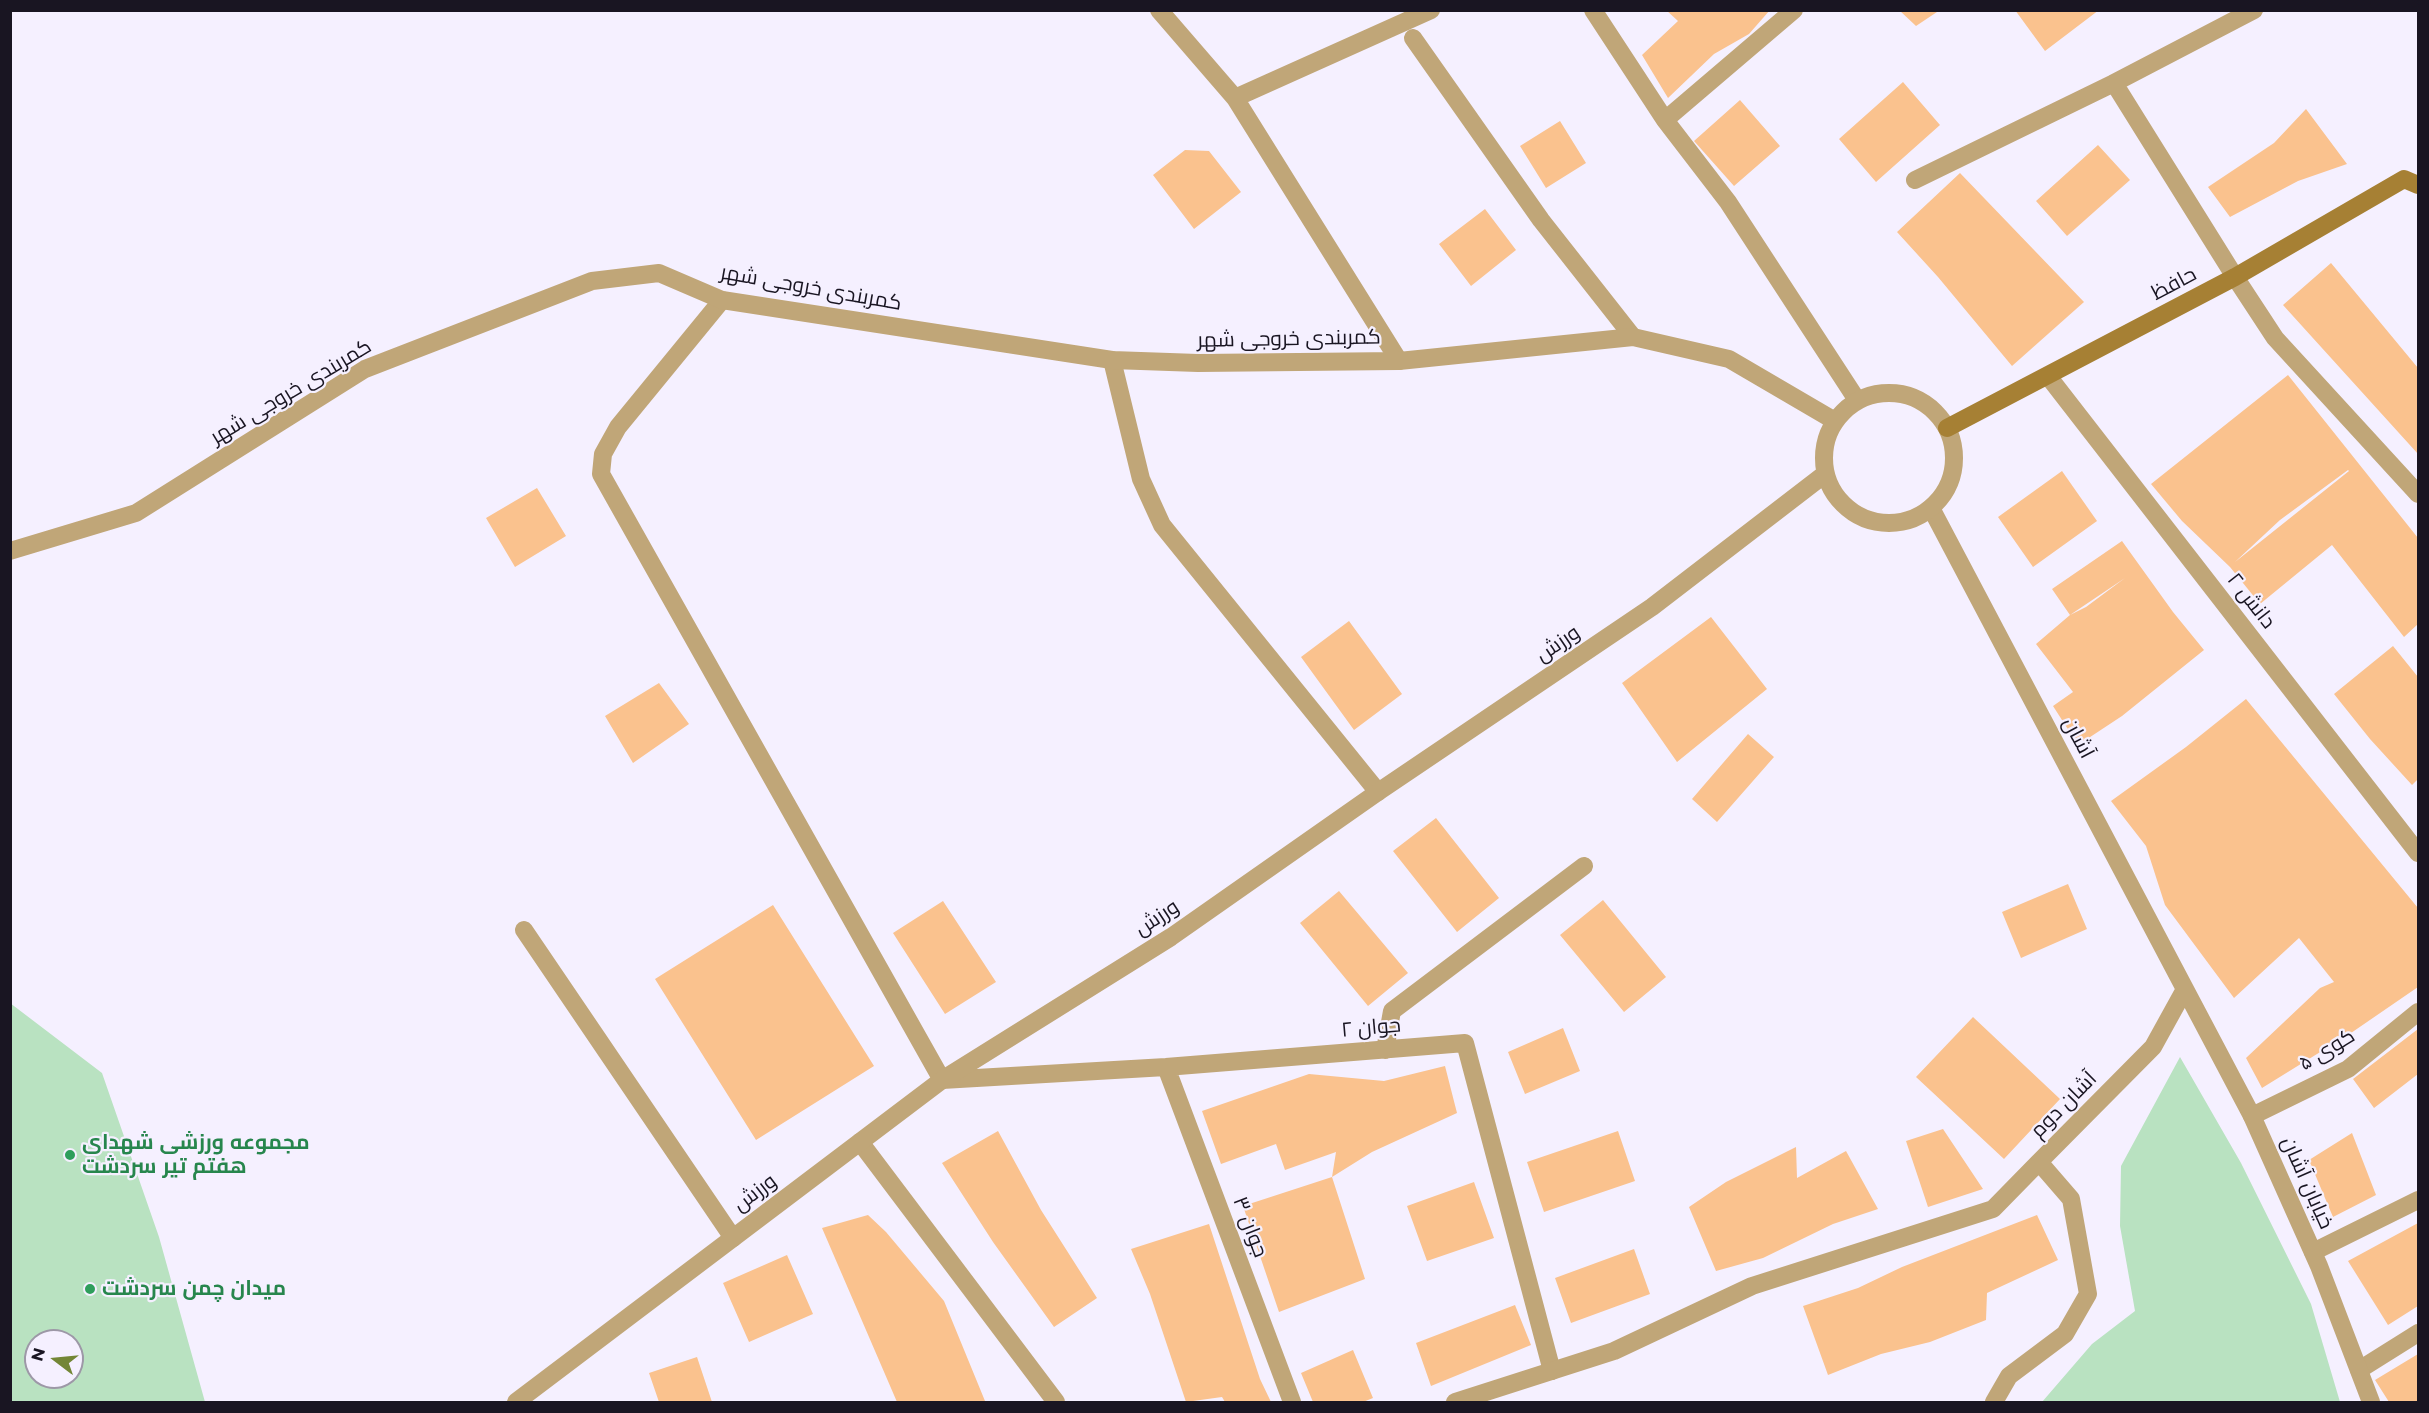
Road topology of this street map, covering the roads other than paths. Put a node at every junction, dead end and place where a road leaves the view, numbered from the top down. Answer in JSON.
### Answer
{"nodes":[{"id":1,"x":1159,"y":10,"type":"edge"},
{"id":2,"x":1431,"y":10,"type":"edge"},
{"id":3,"x":1593,"y":10,"type":"edge"},
{"id":4,"x":1794,"y":10,"type":"edge"},
{"id":5,"x":2254,"y":10,"type":"edge"},
{"id":6,"x":1413,"y":38,"type":"dead end"},
{"id":7,"x":2114,"y":83,"type":"junction"},
{"id":8,"x":1235,"y":98,"type":"junction"},
{"id":9,"x":1665,"y":120,"type":"junction"},
{"id":10,"x":1915,"y":180,"type":"dead end"},
{"id":11,"x":2418,"y":184,"type":"edge"},
{"id":12,"x":2235,"y":277,"type":"junction"},
{"id":13,"x":722,"y":300,"type":"junction"},
{"id":14,"x":1633,"y":337,"type":"junction"},
{"id":15,"x":1112,"y":360,"type":"junction"},
{"id":16,"x":1399,"y":361,"type":"junction"},
{"id":17,"x":2048,"y":376,"type":"junction"},
{"id":18,"x":1857,"y":400,"type":"junction"},
{"id":19,"x":1836,"y":421,"type":"junction"},
{"id":20,"x":1947,"y":428,"type":"junction"},
{"id":21,"x":1824,"y":474,"type":"junction"},
{"id":22,"x":2418,"y":494,"type":"edge"},
{"id":23,"x":1931,"y":508,"type":"junction"},
{"id":24,"x":10,"y":551,"type":"edge"},
{"id":25,"x":1378,"y":792,"type":"junction"},
{"id":26,"x":2418,"y":853,"type":"edge"},
{"id":27,"x":1584,"y":866,"type":"dead end"},
{"id":28,"x":525,"y":930,"type":"dead end"},
{"id":29,"x":2185,"y":989,"type":"junction"},
{"id":30,"x":2418,"y":1012,"type":"edge"},
{"id":31,"x":1385,"y":1050,"type":"junction"},
{"id":32,"x":1166,"y":1068,"type":"junction"},
{"id":33,"x":942,"y":1080,"type":"junction"},
{"id":34,"x":2252,"y":1116,"type":"junction"},
{"id":35,"x":860,"y":1142,"type":"junction"},
{"id":36,"x":2039,"y":1161,"type":"junction"},
{"id":37,"x":2418,"y":1200,"type":"edge"},
{"id":38,"x":733,"y":1238,"type":"junction"},
{"id":39,"x":2313,"y":1252,"type":"junction"},
{"id":40,"x":2418,"y":1333,"type":"edge"},
{"id":41,"x":2359,"y":1370,"type":"junction"},
{"id":42,"x":1552,"y":1371,"type":"junction"},
{"id":43,"x":516,"y":1402,"type":"edge"},
{"id":44,"x":1056,"y":1402,"type":"edge"},
{"id":45,"x":1292,"y":1402,"type":"edge"},
{"id":46,"x":1455,"y":1402,"type":"edge"},
{"id":47,"x":1994,"y":1402,"type":"edge"},
{"id":48,"x":2371,"y":1402,"type":"edge"}],
"edges":[{"from":1,"to":8,"type":"street"},
{"from":2,"to":8,"type":"street"},
{"from":3,"to":9,"type":"street"},
{"from":4,"to":9,"type":"street"},
{"from":5,"to":7,"type":"street"},
{"from":6,"to":14,"type":"street"},
{"from":7,"to":10,"type":"street"},
{"from":7,"to":12,"type":"street"},
{"from":8,"to":16,"type":"street"},
{"from":9,"to":18,"type":"street"},
{"from":11,"to":12,"type":"main road","name":"حافظ"},
{"from":12,"to":17,"type":"main road","name":"حافظ"},
{"from":12,"to":22,"type":"street"},
{"from":13,"to":15,"type":"street","name":"کمربندی خروجی شهر"},
{"from":13,"to":24,"type":"street","name":"کمربندی خروجی شهر"},
{"from":13,"to":33,"type":"street"},
{"from":14,"to":16,"type":"street","name":"کمربندی خروجی شهر"},
{"from":14,"to":19,"type":"street","name":"کمربندی خروجی شهر"},
{"from":15,"to":16,"type":"street","name":"کمربندی خروجی شهر"},
{"from":15,"to":25,"type":"street"},
{"from":17,"to":20,"type":"main road","name":"حافظ"},
{"from":17,"to":26,"type":"street","name":"دانش ۲"},
{"from":18,"to":19,"type":"street"},
{"from":18,"to":20,"type":"street"},
{"from":19,"to":21,"type":"street"},
{"from":20,"to":23,"type":"street"},
{"from":21,"to":23,"type":"street"},
{"from":21,"to":25,"type":"street","name":"ورزش"},
{"from":23,"to":29,"type":"street","name":"آشان"},
{"from":25,"to":33,"type":"street","name":"ورزش"},
{"from":27,"to":31,"type":"street"},
{"from":28,"to":38,"type":"street"},
{"from":29,"to":34,"type":"street","name":"خیابان آشان"},
{"from":29,"to":36,"type":"street","name":"آشان دوم"},
{"from":30,"to":34,"type":"street","name":"کوی ۵"},
{"from":31,"to":32,"type":"street","name":"جوان ۲"},
{"from":31,"to":42,"type":"street","name":"جوان ۲"},
{"from":32,"to":33,"type":"street","name":"جوان ۲"},
{"from":32,"to":45,"type":"street","name":"جوان ۳"},
{"from":33,"to":35,"type":"street","name":"ورزش"},
{"from":34,"to":39,"type":"street","name":"خیابان آشان"},
{"from":35,"to":38,"type":"street","name":"ورزش"},
{"from":35,"to":44,"type":"street"},
{"from":36,"to":42,"type":"street"},
{"from":36,"to":47,"type":"street","name":"آشان دوم"},
{"from":37,"to":39,"type":"street"},
{"from":38,"to":43,"type":"street","name":"ورزش"},
{"from":39,"to":41,"type":"street","name":"خیابان آشان"},
{"from":40,"to":41,"type":"street"},
{"from":41,"to":48,"type":"street","name":"خیابان آشان"},
{"from":42,"to":46,"type":"street"}]}
